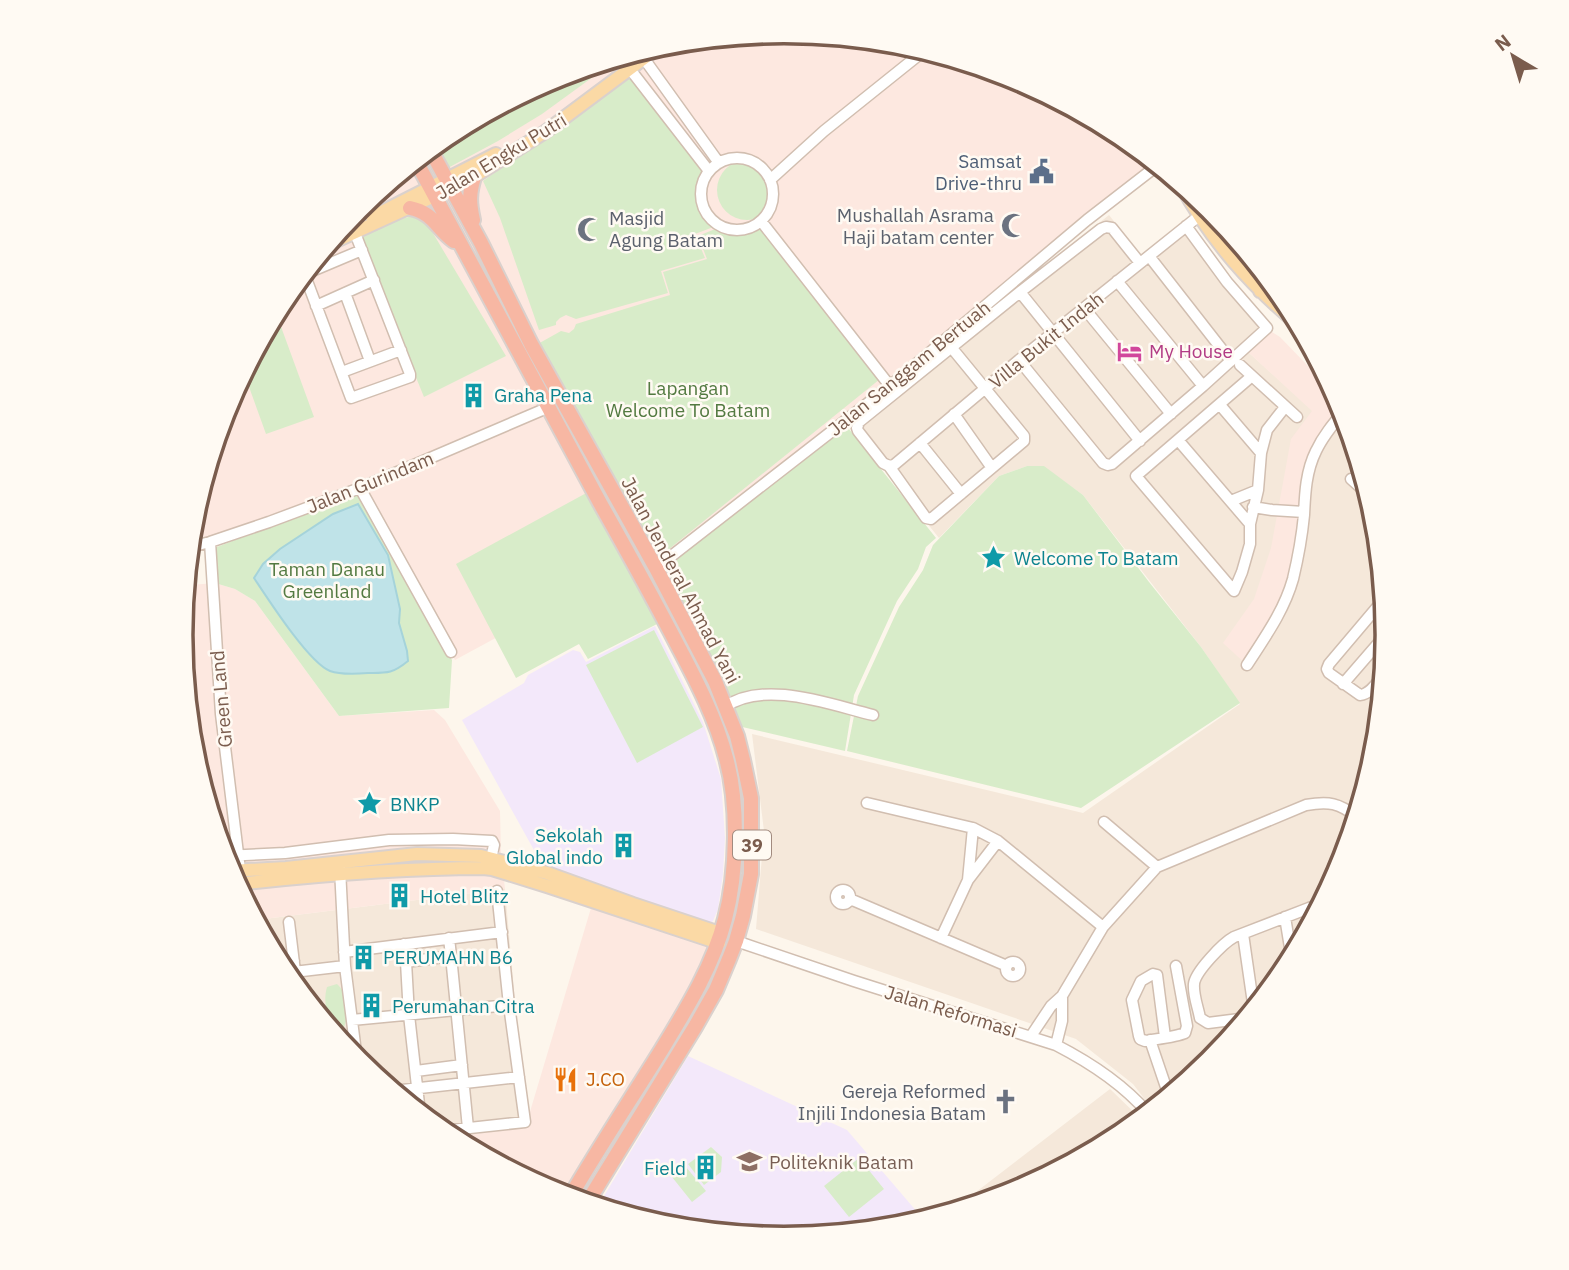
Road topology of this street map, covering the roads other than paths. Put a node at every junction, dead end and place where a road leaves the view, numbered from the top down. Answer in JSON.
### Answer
{"nodes":[{"id":1,"x":914,"y":58,"type":"edge"},
{"id":2,"x":647,"y":60,"type":"edge"},
{"id":3,"x":628,"y":66,"type":"junction"},
{"id":4,"x":435,"y":158,"type":"edge"},
{"id":5,"x":719,"y":163,"type":"junction"},
{"id":6,"x":420,"y":170,"type":"edge"},
{"id":7,"x":709,"y":171,"type":"junction"},
{"id":8,"x":1150,"y":171,"type":"edge"},
{"id":9,"x":474,"y":177,"type":"junction"},
{"id":10,"x":770,"y":180,"type":"junction"},
{"id":11,"x":449,"y":184,"type":"junction"},
{"id":12,"x":432,"y":192,"type":"junction"},
{"id":13,"x":410,"y":208,"type":"junction"},
{"id":14,"x":1196,"y":210,"type":"edge"},
{"id":15,"x":1199,"y":216,"type":"junction"},
{"id":16,"x":761,"y":221,"type":"junction"},
{"id":17,"x":359,"y":225,"type":"edge"},
{"id":18,"x":1186,"y":226,"type":"junction"},
{"id":19,"x":357,"y":227,"type":"edge"},
{"id":20,"x":475,"y":233,"type":"junction"},
{"id":21,"x":349,"y":235,"type":"edge"},
{"id":22,"x":461,"y":246,"type":"junction"},
{"id":23,"x":362,"y":250,"type":"junction"},
{"id":24,"x":1145,"y":259,"type":"junction"},
{"id":25,"x":322,"y":267,"type":"edge"},
{"id":26,"x":374,"y":280,"type":"junction"},
{"id":27,"x":1117,"y":281,"type":"junction"},
{"id":28,"x":308,"y":285,"type":"edge"},
{"id":29,"x":1263,"y":288,"type":"edge"},
{"id":30,"x":1260,"y":291,"type":"junction"},
{"id":31,"x":1020,"y":292,"type":"junction"},
{"id":32,"x":345,"y":293,"type":"junction"},
{"id":33,"x":1273,"y":302,"type":"edge"},
{"id":34,"x":316,"y":306,"type":"junction"},
{"id":35,"x":1084,"y":308,"type":"junction"},
{"id":36,"x":1053,"y":334,"type":"junction"},
{"id":37,"x":951,"y":347,"type":"junction"},
{"id":38,"x":401,"y":349,"type":"junction"},
{"id":39,"x":1019,"y":360,"type":"junction"},
{"id":40,"x":370,"y":361,"type":"junction"},
{"id":41,"x":1235,"y":363,"type":"junction"},
{"id":42,"x":342,"y":372,"type":"junction"},
{"id":43,"x":1252,"y":376,"type":"junction"},
{"id":44,"x":890,"y":386,"type":"junction"},
{"id":45,"x":1203,"y":386,"type":"junction"},
{"id":46,"x":986,"y":389,"type":"junction"},
{"id":47,"x":1220,"y":405,"type":"junction"},
{"id":48,"x":547,"y":408,"type":"junction"},
{"id":49,"x":1285,"y":408,"type":"junction"},
{"id":50,"x":954,"y":414,"type":"junction"},
{"id":51,"x":1171,"y":414,"type":"junction"},
{"id":52,"x":1297,"y":417,"type":"dead end"},
{"id":53,"x":1335,"y":421,"type":"edge"},
{"id":54,"x":1268,"y":430,"type":"junction"},
{"id":55,"x":1248,"y":437,"type":"junction"},
{"id":56,"x":1178,"y":440,"type":"junction"},
{"id":57,"x":1140,"y":441,"type":"junction"},
{"id":58,"x":920,"y":443,"type":"junction"},
{"id":59,"x":1261,"y":453,"type":"junction"},
{"id":60,"x":891,"y":466,"type":"junction"},
{"id":61,"x":992,"y":468,"type":"junction"},
{"id":62,"x":606,"y":479,"type":"junction"},
{"id":63,"x":1351,"y":479,"type":"dead end"},
{"id":64,"x":1356,"y":484,"type":"edge"},
{"id":65,"x":591,"y":487,"type":"junction"},
{"id":66,"x":360,"y":488,"type":"junction"},
{"id":67,"x":1258,"y":490,"type":"junction"},
{"id":68,"x":961,"y":494,"type":"junction"},
{"id":69,"x":1231,"y":501,"type":"junction"},
{"id":70,"x":1253,"y":508,"type":"junction"},
{"id":71,"x":1304,"y":512,"type":"junction"},
{"id":72,"x":1250,"y":524,"type":"junction"},
{"id":73,"x":209,"y":542,"type":"junction"},
{"id":74,"x":201,"y":544,"type":"edge"},
{"id":75,"x":656,"y":568,"type":"junction"},
{"id":76,"x":1375,"y":610,"type":"edge"},
{"id":77,"x":1375,"y":647,"type":"edge"},
{"id":78,"x":451,"y":652,"type":"dead end"},
{"id":79,"x":1247,"y":666,"type":"dead end"},
{"id":80,"x":1343,"y":684,"type":"junction"},
{"id":81,"x":1373,"y":688,"type":"edge"},
{"id":82,"x":725,"y":707,"type":"junction"},
{"id":83,"x":873,"y":715,"type":"dead end"},
{"id":84,"x":867,"y":803,"type":"dead end"},
{"id":85,"x":1349,"y":810,"type":"edge"},
{"id":86,"x":1104,"y":822,"type":"dead end"},
{"id":87,"x":973,"y":828,"type":"junction"},
{"id":88,"x":378,"y":841,"type":"junction"},
{"id":89,"x":998,"y":841,"type":"junction"},
{"id":90,"x":236,"y":855,"type":"edge"},
{"id":91,"x":239,"y":855,"type":"junction"},
{"id":92,"x":377,"y":858,"type":"junction"},
{"id":93,"x":491,"y":859,"type":"junction"},
{"id":94,"x":238,"y":860,"type":"edge"},
{"id":95,"x":1157,"y":867,"type":"junction"},
{"id":96,"x":340,"y":868,"type":"junction"},
{"id":97,"x":242,"y":871,"type":"edge"},
{"id":98,"x":968,"y":880,"type":"junction"},
{"id":99,"x":247,"y":882,"type":"edge"},
{"id":100,"x":497,"y":891,"type":"dead end"},
{"id":101,"x":850,"y":899,"type":"dead end"},
{"id":102,"x":1309,"y":908,"type":"edge"},
{"id":103,"x":1284,"y":917,"type":"junction"},
{"id":104,"x":289,"y":922,"type":"dead end"},
{"id":105,"x":1103,"y":928,"type":"junction"},
{"id":106,"x":502,"y":932,"type":"junction"},
{"id":107,"x":1243,"y":934,"type":"junction"},
{"id":108,"x":449,"y":938,"type":"junction"},
{"id":109,"x":720,"y":938,"type":"junction"},
{"id":110,"x":941,"y":938,"type":"junction"},
{"id":111,"x":736,"y":941,"type":"junction"},
{"id":112,"x":1289,"y":943,"type":"edge"},
{"id":113,"x":404,"y":944,"type":"junction"},
{"id":114,"x":344,"y":952,"type":"junction"},
{"id":115,"x":451,"y":956,"type":"junction"},
{"id":116,"x":294,"y":961,"type":"edge"},
{"id":117,"x":406,"y":962,"type":"junction"},
{"id":118,"x":345,"y":966,"type":"junction"},
{"id":119,"x":1007,"y":966,"type":"dead end"},
{"id":120,"x":1176,"y":966,"type":"dead end"},
{"id":121,"x":299,"y":972,"type":"edge"},
{"id":122,"x":1062,"y":996,"type":"junction"},
{"id":123,"x":1252,"y":997,"type":"edge"},
{"id":124,"x":509,"y":1005,"type":"junction"},
{"id":125,"x":455,"y":1011,"type":"junction"},
{"id":126,"x":409,"y":1015,"type":"junction"},
{"id":127,"x":352,"y":1020,"type":"junction"},
{"id":128,"x":1233,"y":1020,"type":"edge"},
{"id":129,"x":1031,"y":1036,"type":"junction"},
{"id":130,"x":1165,"y":1037,"type":"junction"},
{"id":131,"x":354,"y":1040,"type":"edge"},
{"id":132,"x":1150,"y":1041,"type":"junction"},
{"id":133,"x":1056,"y":1045,"type":"junction"},
{"id":134,"x":462,"y":1065,"type":"junction"},
{"id":135,"x":416,"y":1071,"type":"junction"},
{"id":136,"x":519,"y":1077,"type":"junction"},
{"id":137,"x":464,"y":1084,"type":"junction"},
{"id":138,"x":1166,"y":1087,"type":"edge"},
{"id":139,"x":418,"y":1088,"type":"junction"},
{"id":140,"x":407,"y":1089,"type":"edge"},
{"id":141,"x":419,"y":1100,"type":"edge"},
{"id":142,"x":1141,"y":1106,"type":"edge"},
{"id":143,"x":468,"y":1128,"type":"junction"},
{"id":144,"x":459,"y":1129,"type":"edge"},
{"id":145,"x":576,"y":1188,"type":"edge"},
{"id":146,"x":592,"y":1194,"type":"edge"}],
"edges":[{"from":1,"to":10,"type":"street"},
{"from":2,"to":5,"type":"street"},
{"from":3,"to":7,"type":"street"},
{"from":3,"to":9,"type":"main road","name":"Jalan Engku Putri"},
{"from":3,"to":11,"type":"main road","name":"Jalan Engku Putri"},
{"from":4,"to":11,"type":"highway","number":"39"},
{"from":5,"to":7,"type":"street"},
{"from":5,"to":10,"type":"street"},
{"from":6,"to":12,"type":"highway","number":"39"},
{"from":7,"to":16,"type":"street"},
{"from":8,"to":44,"type":"street","name":"Jalan Sanggam Bertuah"},
{"from":9,"to":11,"type":"main road","name":"Jalan Engku Putri"},
{"from":9,"to":20,"type":"highway"},
{"from":10,"to":16,"type":"street"},
{"from":11,"to":12,"type":"main road","name":"Jalan Engku Putri"},
{"from":11,"to":20,"type":"highway","name":"Jalan Jenderal Ahmad Yani","number":"39"},
{"from":12,"to":13,"type":"main road","name":"Jalan Engku Putri"},
{"from":12,"to":17,"type":"main road","name":"Jalan Engku Putri"},
{"from":12,"to":22,"type":"highway","name":"Jalan Jenderal Ahmad Yani","number":"39"},
{"from":13,"to":19,"type":"main road","name":"Jalan Engku Putri"},
{"from":13,"to":22,"type":"highway"},
{"from":14,"to":15,"type":"main road"},
{"from":15,"to":18,"type":"street","name":"Villa Bukit Indah"},
{"from":15,"to":30,"type":"main road"},
{"from":16,"to":44,"type":"street"},
{"from":18,"to":24,"type":"street","name":"Villa Bukit Indah"},
{"from":18,"to":41,"type":"street"},
{"from":20,"to":62,"type":"highway","name":"Jalan Jenderal Ahmad Yani","number":"39"},
{"from":21,"to":23,"type":"street"},
{"from":22,"to":48,"type":"highway","name":"Jalan Jenderal Ahmad Yani","number":"39"},
{"from":23,"to":25,"type":"street"},
{"from":23,"to":26,"type":"street"},
{"from":24,"to":27,"type":"street","name":"Villa Bukit Indah"},
{"from":24,"to":31,"type":"street"},
{"from":24,"to":41,"type":"street"},
{"from":26,"to":32,"type":"street"},
{"from":26,"to":38,"type":"street"},
{"from":27,"to":35,"type":"street","name":"Villa Bukit Indah"},
{"from":27,"to":45,"type":"street"},
{"from":28,"to":34,"type":"street"},
{"from":29,"to":30,"type":"main road"},
{"from":30,"to":33,"type":"main road"},
{"from":31,"to":36,"type":"street"},
{"from":31,"to":37,"type":"street"},
{"from":32,"to":34,"type":"street"},
{"from":32,"to":40,"type":"street"},
{"from":34,"to":42,"type":"street"},
{"from":35,"to":36,"type":"street","name":"Villa Bukit Indah"},
{"from":35,"to":51,"type":"street"},
{"from":36,"to":39,"type":"street","name":"Villa Bukit Indah"},
{"from":36,"to":57,"type":"street"},
{"from":37,"to":46,"type":"street"},
{"from":37,"to":60,"type":"street"},
{"from":38,"to":40,"type":"street"},
{"from":38,"to":42,"type":"street"},
{"from":39,"to":46,"type":"street","name":"Villa Bukit Indah"},
{"from":39,"to":57,"type":"street"},
{"from":40,"to":42,"type":"street"},
{"from":41,"to":43,"type":"street"},
{"from":41,"to":45,"type":"street"},
{"from":43,"to":47,"type":"street"},
{"from":43,"to":49,"type":"street"},
{"from":44,"to":75,"type":"street","name":"Jalan Sanggam Bertuah"},
{"from":45,"to":51,"type":"street"},
{"from":46,"to":50,"type":"street","name":"Villa Bukit Indah"},
{"from":46,"to":61,"type":"street"},
{"from":47,"to":55,"type":"street"},
{"from":47,"to":56,"type":"street"},
{"from":48,"to":65,"type":"highway","name":"Jalan Jenderal Ahmad Yani","number":"39"},
{"from":48,"to":66,"type":"street","name":"Jalan Gurindam"},
{"from":49,"to":52,"type":"street"},
{"from":49,"to":54,"type":"street"},
{"from":50,"to":58,"type":"street","name":"Villa Bukit Indah"},
{"from":50,"to":61,"type":"street"},
{"from":51,"to":57,"type":"street"},
{"from":53,"to":71,"type":"street"},
{"from":54,"to":55,"type":"street"},
{"from":54,"to":59,"type":"street"},
{"from":55,"to":59,"type":"street"},
{"from":56,"to":69,"type":"street"},
{"from":56,"to":72,"type":"street"},
{"from":58,"to":60,"type":"street","name":"Villa Bukit Indah"},
{"from":58,"to":68,"type":"street"},
{"from":59,"to":67,"type":"street"},
{"from":60,"to":68,"type":"street"},
{"from":61,"to":68,"type":"street"},
{"from":62,"to":65,"type":"highway"},
{"from":62,"to":75,"type":"highway","name":"Jalan Jenderal Ahmad Yani","number":"39"},
{"from":63,"to":64,"type":"street"},
{"from":65,"to":109,"type":"highway","name":"Jalan Jenderal Ahmad Yani","number":"39"},
{"from":66,"to":73,"type":"street","name":"Jalan Gurindam"},
{"from":66,"to":78,"type":"street"},
{"from":67,"to":69,"type":"street"},
{"from":67,"to":70,"type":"street"},
{"from":69,"to":72,"type":"street"},
{"from":70,"to":71,"type":"street"},
{"from":70,"to":72,"type":"street"},
{"from":71,"to":79,"type":"street"},
{"from":73,"to":74,"type":"street","name":"Jalan Gurindam"},
{"from":73,"to":91,"type":"street","name":"Green Land"},
{"from":75,"to":82,"type":"highway","name":"Jalan Jenderal Ahmad Yani","number":"39"},
{"from":76,"to":80,"type":"street"},
{"from":77,"to":80,"type":"street"},
{"from":80,"to":81,"type":"street"},
{"from":82,"to":83,"type":"street"},
{"from":82,"to":111,"type":"highway","name":"Jalan Jenderal Ahmad Yani","number":"39"},
{"from":84,"to":87,"type":"street"},
{"from":85,"to":95,"type":"street"},
{"from":86,"to":95,"type":"street"},
{"from":87,"to":89,"type":"street"},
{"from":87,"to":98,"type":"street"},
{"from":88,"to":91,"type":"street"},
{"from":88,"to":92,"type":"street"},
{"from":88,"to":93,"type":"street"},
{"from":89,"to":98,"type":"street"},
{"from":89,"to":105,"type":"street"},
{"from":90,"to":91,"type":"street"},
{"from":91,"to":94,"type":"street","name":"Green Land"},
{"from":92,"to":93,"type":"main road"},
{"from":92,"to":96,"type":"main road"},
{"from":93,"to":109,"type":"main road"},
{"from":95,"to":105,"type":"street"},
{"from":96,"to":97,"type":"main road"},
{"from":96,"to":99,"type":"main road"},
{"from":96,"to":109,"type":"main road"},
{"from":96,"to":114,"type":"street"},
{"from":98,"to":110,"type":"street"},
{"from":100,"to":106,"type":"street"},
{"from":101,"to":110,"type":"street"},
{"from":102,"to":103,"type":"street"},
{"from":103,"to":107,"type":"street"},
{"from":103,"to":112,"type":"street"},
{"from":104,"to":116,"type":"street"},
{"from":105,"to":122,"type":"street"},
{"from":106,"to":108,"type":"street"},
{"from":106,"to":124,"type":"street"},
{"from":107,"to":123,"type":"street"},
{"from":107,"to":128,"type":"street"},
{"from":108,"to":113,"type":"street"},
{"from":108,"to":115,"type":"street"},
{"from":109,"to":145,"type":"highway","name":"Jalan Jenderal Ahmad Yani","number":"39"},
{"from":110,"to":119,"type":"street"},
{"from":111,"to":129,"type":"street","name":"Jalan Reformasi"},
{"from":111,"to":146,"type":"highway","name":"Jalan Jenderal Ahmad Yani","number":"39"},
{"from":113,"to":114,"type":"street"},
{"from":113,"to":117,"type":"street"},
{"from":114,"to":118,"type":"street"},
{"from":115,"to":117,"type":"street"},
{"from":115,"to":125,"type":"street"},
{"from":117,"to":126,"type":"street"},
{"from":118,"to":121,"type":"street"},
{"from":118,"to":127,"type":"street"},
{"from":120,"to":130,"type":"street"},
{"from":122,"to":129,"type":"street"},
{"from":122,"to":133,"type":"street"},
{"from":124,"to":125,"type":"street"},
{"from":124,"to":136,"type":"street"},
{"from":125,"to":126,"type":"street"},
{"from":125,"to":134,"type":"street"},
{"from":126,"to":127,"type":"street"},
{"from":126,"to":135,"type":"street"},
{"from":127,"to":131,"type":"street"},
{"from":129,"to":133,"type":"street","name":"Jalan Reformasi"},
{"from":130,"to":132,"type":"street"},
{"from":130,"to":132,"type":"street"},
{"from":132,"to":138,"type":"street"},
{"from":133,"to":142,"type":"street","name":"Jalan Reformasi"},
{"from":134,"to":135,"type":"street"},
{"from":134,"to":137,"type":"street"},
{"from":135,"to":139,"type":"street"},
{"from":136,"to":137,"type":"street"},
{"from":136,"to":143,"type":"street"},
{"from":137,"to":139,"type":"street"},
{"from":137,"to":143,"type":"street"},
{"from":139,"to":140,"type":"street"},
{"from":139,"to":141,"type":"street"},
{"from":143,"to":144,"type":"street"}]}
